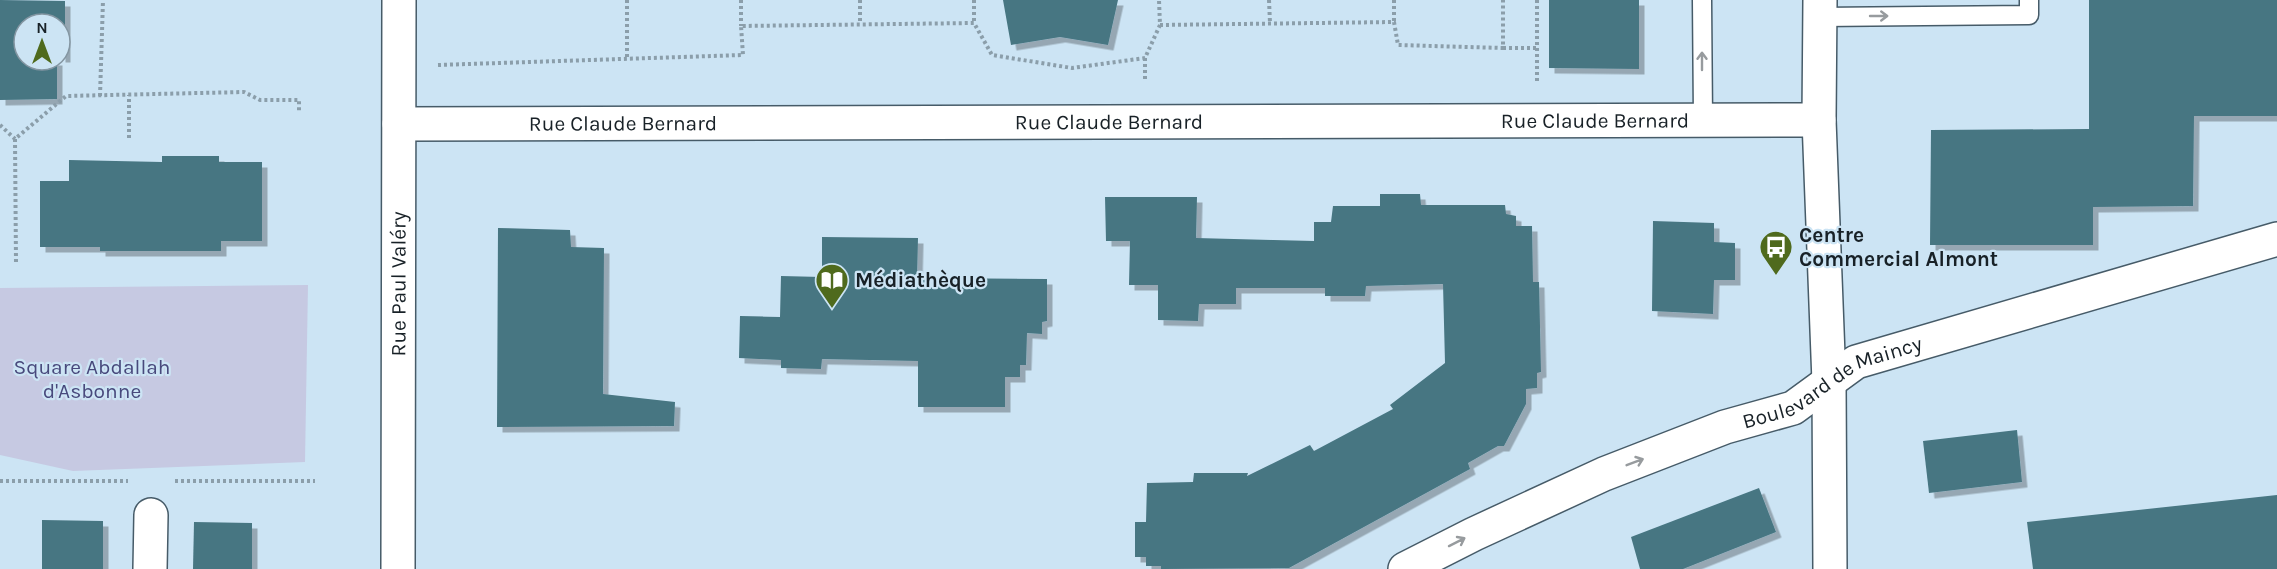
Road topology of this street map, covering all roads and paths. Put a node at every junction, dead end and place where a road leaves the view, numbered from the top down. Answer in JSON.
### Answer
{"nodes":[{"id":1,"x":103,"y":0,"type":"edge"},
{"id":2,"x":399,"y":0,"type":"edge"},
{"id":3,"x":627,"y":0,"type":"edge"},
{"id":4,"x":741,"y":0,"type":"edge"},
{"id":5,"x":860,"y":0,"type":"edge"},
{"id":6,"x":974,"y":0,"type":"edge"},
{"id":7,"x":1159,"y":0,"type":"edge"},
{"id":8,"x":1269,"y":0,"type":"edge"},
{"id":9,"x":1394,"y":0,"type":"edge"},
{"id":10,"x":1503,"y":0,"type":"edge"},
{"id":11,"x":1537,"y":0,"type":"edge"},
{"id":12,"x":1702,"y":0,"type":"edge"},
{"id":13,"x":2029,"y":0,"type":"edge"},
{"id":14,"x":1820,"y":8,"type":"edge"},
{"id":15,"x":1394,"y":22,"type":"junction"},
{"id":16,"x":974,"y":23,"type":"junction"},
{"id":17,"x":1270,"y":23,"type":"junction"},
{"id":18,"x":860,"y":24,"type":"junction"},
{"id":19,"x":1160,"y":25,"type":"junction"},
{"id":20,"x":741,"y":26,"type":"junction"},
{"id":21,"x":1503,"y":48,"type":"junction"},
{"id":22,"x":1537,"y":48,"type":"junction"},
{"id":23,"x":627,"y":59,"type":"junction"},
{"id":24,"x":399,"y":68,"type":"junction"},
{"id":25,"x":129,"y":95,"type":"junction"},
{"id":26,"x":100,"y":96,"type":"junction"},
{"id":27,"x":299,"y":111,"type":"dead end"},
{"id":28,"x":1703,"y":119,"type":"junction"},
{"id":29,"x":1819,"y":120,"type":"junction"},
{"id":30,"x":1537,"y":121,"type":"junction"},
{"id":31,"x":399,"y":124,"type":"junction"},
{"id":32,"x":0,"y":125,"type":"edge"},
{"id":33,"x":129,"y":138,"type":"dead end"},
{"id":34,"x":15,"y":139,"type":"junction"},
{"id":35,"x":2277,"y":240,"type":"edge"},
{"id":36,"x":16,"y":262,"type":"dead end"},
{"id":37,"x":1829,"y":382,"type":"junction"},
{"id":38,"x":151,"y":515,"type":"dead end"},
{"id":39,"x":150,"y":569,"type":"edge"},
{"id":40,"x":398,"y":569,"type":"edge"},
{"id":41,"x":1405,"y":569,"type":"edge"},
{"id":42,"x":1830,"y":569,"type":"edge"}],
"edges":[{"from":1,"to":26,"type":"path"},
{"from":2,"to":24,"type":"street","name":"Rue Paul Valéry"},
{"from":3,"to":23,"type":"path"},
{"from":4,"to":20,"type":"path"},
{"from":5,"to":18,"type":"path"},
{"from":6,"to":16,"type":"path"},
{"from":7,"to":19,"type":"path"},
{"from":8,"to":17,"type":"path"},
{"from":9,"to":15,"type":"path"},
{"from":10,"to":21,"type":"path"},
{"from":11,"to":22,"type":"path"},
{"from":28,"to":12,"type":"lane","one_way":true},
{"from":14,"to":13,"type":"lane","one_way":true},
{"from":14,"to":29,"type":"street"},
{"from":15,"to":17,"type":"path"},
{"from":15,"to":21,"type":"path"},
{"from":16,"to":18,"type":"path"},
{"from":16,"to":19,"type":"path"},
{"from":17,"to":19,"type":"path"},
{"from":18,"to":20,"type":"path"},
{"from":20,"to":23,"type":"path"},
{"from":21,"to":22,"type":"path"},
{"from":22,"to":30,"type":"path"},
{"from":23,"to":24,"type":"path"},
{"from":24,"to":31,"type":"street","name":"Rue Paul Valéry"},
{"from":25,"to":26,"type":"path"},
{"from":25,"to":27,"type":"path"},
{"from":25,"to":33,"type":"path"},
{"from":26,"to":34,"type":"path"},
{"from":28,"to":29,"type":"street","name":"Rue Claude Bernard"},
{"from":28,"to":30,"type":"street","name":"Rue Claude Bernard"},
{"from":29,"to":37,"type":"street"},
{"from":30,"to":31,"type":"street","name":"Rue Claude Bernard"},
{"from":31,"to":40,"type":"street","name":"Rue Paul Valéry"},
{"from":32,"to":34,"type":"path"},
{"from":34,"to":36,"type":"path"},
{"from":35,"to":37,"type":"street","name":"Boulevard de Maincy"},
{"from":41,"to":37,"type":"street","name":"Boulevard de Maincy","one_way":true},
{"from":37,"to":42,"type":"street"},
{"from":38,"to":39,"type":"street"}]}
